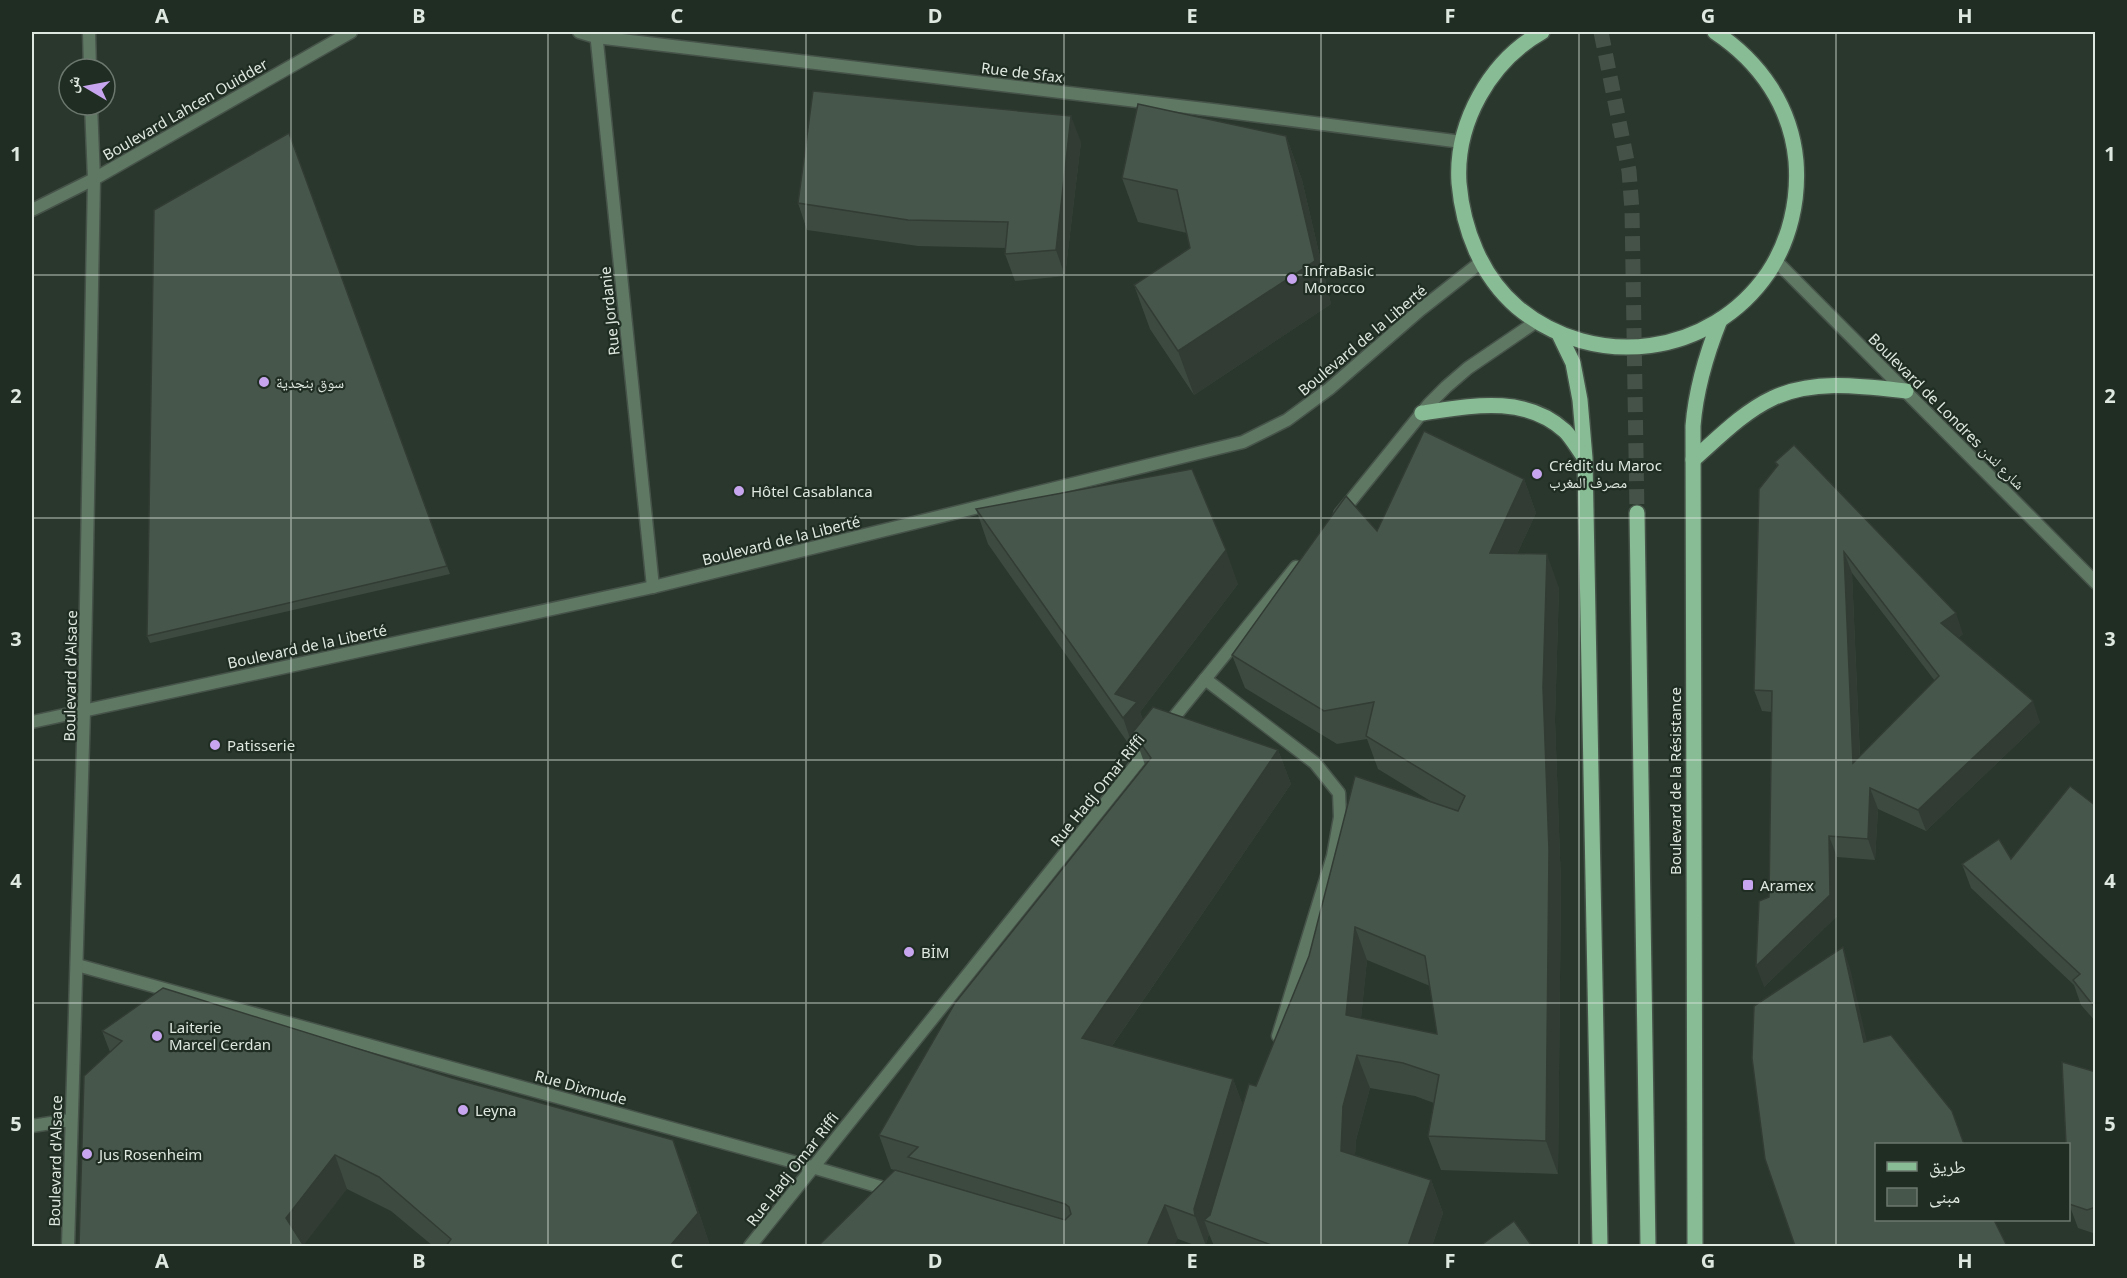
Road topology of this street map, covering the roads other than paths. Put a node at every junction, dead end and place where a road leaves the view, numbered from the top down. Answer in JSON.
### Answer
{"nodes":[{"id":1,"x":88,"y":32,"type":"edge"},
{"id":2,"x":351,"y":32,"type":"edge"},
{"id":3,"x":579,"y":32,"type":"edge"},
{"id":4,"x":1523,"y":32,"type":"edge"},
{"id":5,"x":1542,"y":32,"type":"edge"},
{"id":6,"x":1715,"y":32,"type":"edge"},
{"id":7,"x":596,"y":34,"type":"edge"},
{"id":8,"x":1519,"y":48,"type":"junction"},
{"id":9,"x":89,"y":57,"type":"edge"},
{"id":10,"x":91,"y":117,"type":"edge"},
{"id":11,"x":1462,"y":142,"type":"junction"},
{"id":12,"x":94,"y":179,"type":"junction"},
{"id":13,"x":32,"y":210,"type":"edge"},
{"id":14,"x":1776,"y":261,"type":"junction"},
{"id":15,"x":1481,"y":262,"type":"junction"},
{"id":16,"x":1720,"y":320,"type":"junction"},
{"id":17,"x":1537,"y":321,"type":"junction"},
{"id":18,"x":1559,"y":334,"type":"junction"},
{"id":19,"x":1906,"y":391,"type":"junction"},
{"id":20,"x":1422,"y":413,"type":"junction"},
{"id":21,"x":1585,"y":458,"type":"junction"},
{"id":22,"x":1693,"y":460,"type":"junction"},
{"id":23,"x":1637,"y":513,"type":"tunnel mouth"},
{"id":24,"x":1333,"y":522,"type":"edge"},
{"id":25,"x":1303,"y":559,"type":"edge"},
{"id":26,"x":2096,"y":583,"type":"edge"},
{"id":27,"x":653,"y":587,"type":"junction"},
{"id":28,"x":1205,"y":679,"type":"junction"},
{"id":29,"x":84,"y":710,"type":"junction"},
{"id":30,"x":32,"y":722,"type":"edge"},
{"id":31,"x":77,"y":964,"type":"junction"},
{"id":32,"x":1275,"y":1046,"type":"edge"},
{"id":33,"x":70,"y":1120,"type":"junction"},
{"id":34,"x":32,"y":1126,"type":"edge"},
{"id":35,"x":812,"y":1167,"type":"junction"},
{"id":36,"x":904,"y":1194,"type":"edge"},
{"id":37,"x":68,"y":1246,"type":"edge"},
{"id":38,"x":750,"y":1246,"type":"edge"},
{"id":39,"x":1600,"y":1246,"type":"edge"},
{"id":40,"x":1648,"y":1246,"type":"edge"},
{"id":41,"x":1695,"y":1246,"type":"edge"}],
"edges":[{"from":1,"to":9,"type":"street"},
{"from":2,"to":12,"type":"street","name":"Boulevard Lahcen Ouidder"},
{"from":3,"to":7,"type":"street","name":"Rue de Sfax"},
{"from":4,"to":8,"type":"main road"},
{"from":5,"to":8,"type":"main road"},
{"from":6,"to":14,"type":"main road"},
{"from":7,"to":11,"type":"street","name":"Rue de Sfax"},
{"from":7,"to":27,"type":"street","name":"Rue Jordanie"},
{"from":8,"to":11,"type":"main road"},
{"from":10,"to":12,"type":"street","name":"Boulevard d'Alsace"},
{"from":11,"to":15,"type":"main road"},
{"from":12,"to":13,"type":"street","name":"Boulevard Lahcen Ouidder"},
{"from":12,"to":29,"type":"street","name":"Boulevard d'Alsace"},
{"from":14,"to":16,"type":"main road"},
{"from":14,"to":19,"type":"street","name":"Boulevard de Londres شارع لندن"},
{"from":15,"to":17,"type":"main road"},
{"from":15,"to":27,"type":"street","name":"Boulevard de la Liberté"},
{"from":16,"to":18,"type":"main road"},
{"from":16,"to":22,"type":"main road","name":"Boulevard de la Résistance"},
{"from":17,"to":18,"type":"main road"},
{"from":17,"to":20,"type":"street"},
{"from":18,"to":21,"type":"main road"},
{"from":19,"to":22,"type":"main road"},
{"from":19,"to":26,"type":"street","name":"Boulevard de Londres شارع لندن"},
{"from":20,"to":21,"type":"main road"},
{"from":20,"to":24,"type":"street"},
{"from":21,"to":39,"type":"main road"},
{"from":22,"to":41,"type":"main road","name":"Boulevard de la Résistance"},
{"from":23,"to":40,"type":"main road"},
{"from":25,"to":28,"type":"street","name":"Rue Hadj Omar Riffi"},
{"from":27,"to":29,"type":"street","name":"Boulevard de la Liberté"},
{"from":28,"to":32,"type":"street"},
{"from":28,"to":35,"type":"street","name":"Rue Hadj Omar Riffi"},
{"from":29,"to":30,"type":"street","name":"Boulevard de la Liberté"},
{"from":29,"to":31,"type":"street","name":"Boulevard d'Alsace"},
{"from":31,"to":33,"type":"street","name":"Boulevard d'Alsace"},
{"from":31,"to":35,"type":"street","name":"Rue Dixmude"},
{"from":33,"to":34,"type":"street"},
{"from":33,"to":37,"type":"street","name":"Boulevard d'Alsace"},
{"from":35,"to":36,"type":"street","name":"Rue Dixmude"},
{"from":35,"to":38,"type":"street","name":"Rue Hadj Omar Riffi"}]}
